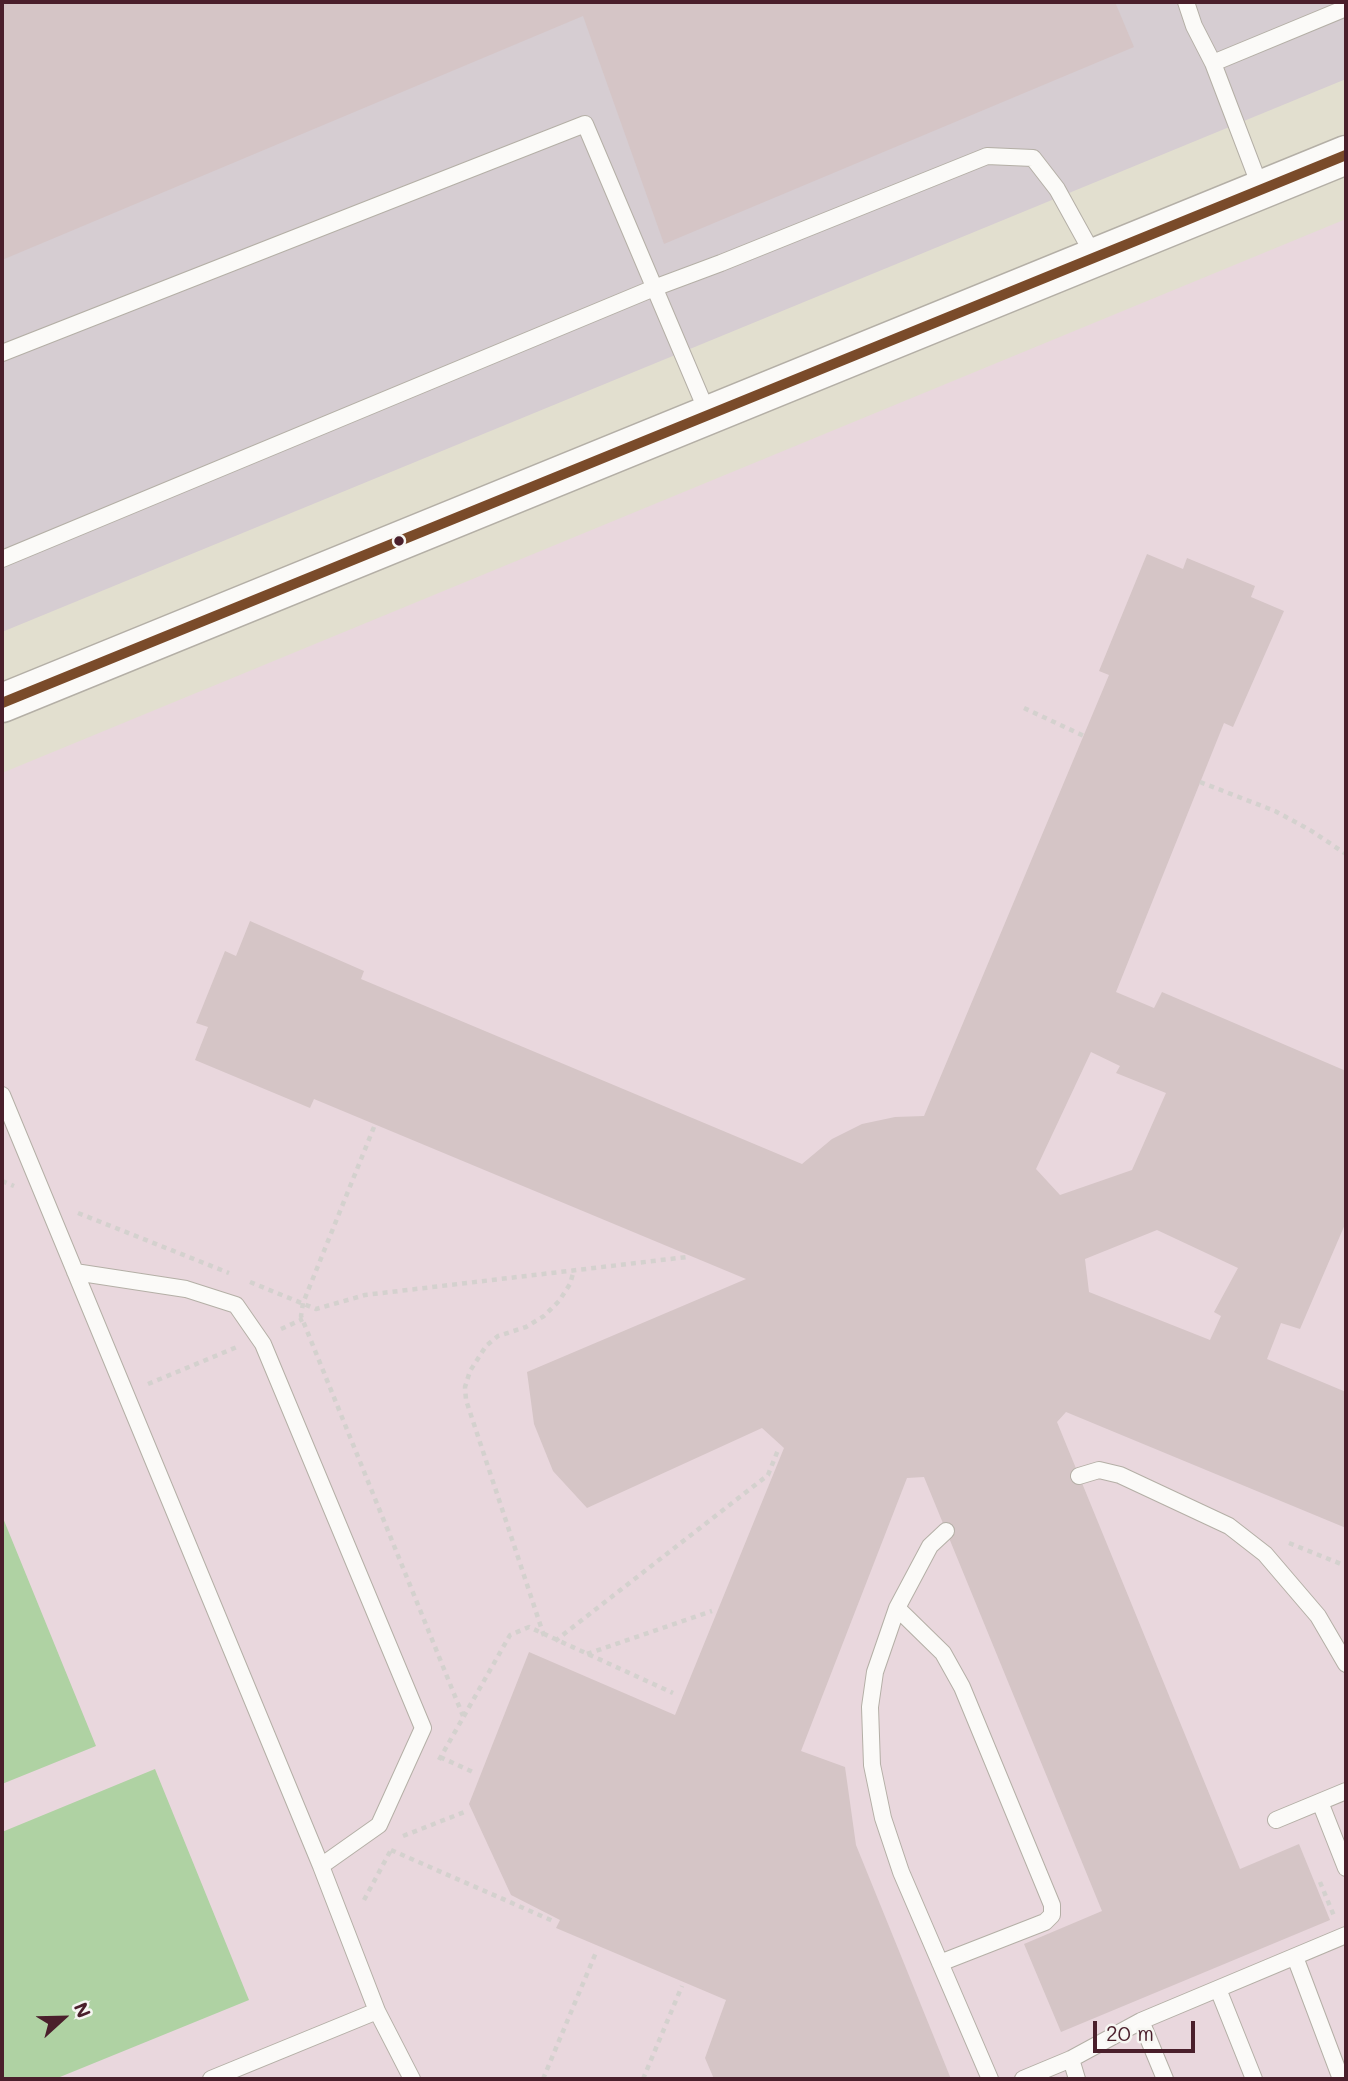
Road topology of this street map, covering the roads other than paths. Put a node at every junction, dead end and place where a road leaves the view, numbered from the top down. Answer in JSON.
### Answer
{"nodes":[{"id":1,"x":1186,"y":2,"type":"edge"},
{"id":2,"x":1346,"y":8,"type":"edge"},
{"id":3,"x":1213,"y":63,"type":"junction"},
{"id":4,"x":1346,"y":155,"type":"edge"},
{"id":5,"x":1261,"y":189,"type":"junction"},
{"id":6,"x":1094,"y":256,"type":"junction"},
{"id":7,"x":654,"y":288,"type":"junction"},
{"id":8,"x":2,"y":353,"type":"edge"},
{"id":9,"x":708,"y":414,"type":"junction"},
{"id":10,"x":2,"y":559,"type":"edge"},
{"id":11,"x":4,"y":697,"type":"edge"},
{"id":12,"x":2,"y":1095,"type":"edge"},
{"id":13,"x":75,"y":1272,"type":"junction"},
{"id":14,"x":1079,"y":1476,"type":"dead end"},
{"id":15,"x":946,"y":1531,"type":"dead end"},
{"id":16,"x":897,"y":1608,"type":"junction"},
{"id":17,"x":1346,"y":1664,"type":"edge"},
{"id":18,"x":1346,"y":1791,"type":"edge"},
{"id":19,"x":1320,"y":1802,"type":"junction"},
{"id":20,"x":1276,"y":1820,"type":"dead end"},
{"id":21,"x":321,"y":1866,"type":"junction"},
{"id":22,"x":1346,"y":1868,"type":"edge"},
{"id":23,"x":1346,"y":1935,"type":"edge"},
{"id":24,"x":1294,"y":1957,"type":"junction"},
{"id":25,"x":940,"y":1964,"type":"junction"},
{"id":26,"x":1218,"y":1989,"type":"junction"},
{"id":27,"x":377,"y":2011,"type":"junction"},
{"id":28,"x":1141,"y":2021,"type":"junction"},
{"id":29,"x":1070,"y":2060,"type":"junction"},
{"id":30,"x":211,"y":2079,"type":"edge"},
{"id":31,"x":412,"y":2079,"type":"edge"},
{"id":32,"x":990,"y":2079,"type":"edge"},
{"id":33,"x":1023,"y":2079,"type":"edge"},
{"id":34,"x":1077,"y":2079,"type":"edge"},
{"id":35,"x":1165,"y":2079,"type":"edge"},
{"id":36,"x":1254,"y":2079,"type":"edge"},
{"id":37,"x":1342,"y":2079,"type":"edge"}],
"edges":[{"from":1,"to":3,"type":"lane"},
{"from":2,"to":3,"type":"lane"},
{"from":3,"to":5,"type":"lane"},
{"from":4,"to":5,"type":"main road"},
{"from":5,"to":6,"type":"main road"},
{"from":6,"to":7,"type":"lane"},
{"from":6,"to":9,"type":"main road"},
{"from":7,"to":8,"type":"lane"},
{"from":7,"to":9,"type":"lane"},
{"from":7,"to":10,"type":"lane"},
{"from":9,"to":11,"type":"main road"},
{"from":12,"to":13,"type":"lane"},
{"from":13,"to":21,"type":"lane"},
{"from":13,"to":21,"type":"lane"},
{"from":14,"to":17,"type":"lane"},
{"from":15,"to":16,"type":"lane"},
{"from":16,"to":25,"type":"lane"},
{"from":16,"to":25,"type":"lane"},
{"from":18,"to":19,"type":"lane"},
{"from":19,"to":20,"type":"lane"},
{"from":19,"to":22,"type":"lane"},
{"from":21,"to":27,"type":"lane"},
{"from":23,"to":24,"type":"lane"},
{"from":24,"to":26,"type":"lane"},
{"from":24,"to":37,"type":"lane"},
{"from":25,"to":32,"type":"lane"},
{"from":26,"to":28,"type":"lane"},
{"from":26,"to":36,"type":"lane"},
{"from":27,"to":30,"type":"lane"},
{"from":27,"to":31,"type":"lane"},
{"from":28,"to":29,"type":"lane"},
{"from":28,"to":35,"type":"lane"},
{"from":29,"to":33,"type":"lane"},
{"from":29,"to":34,"type":"lane"}]}
